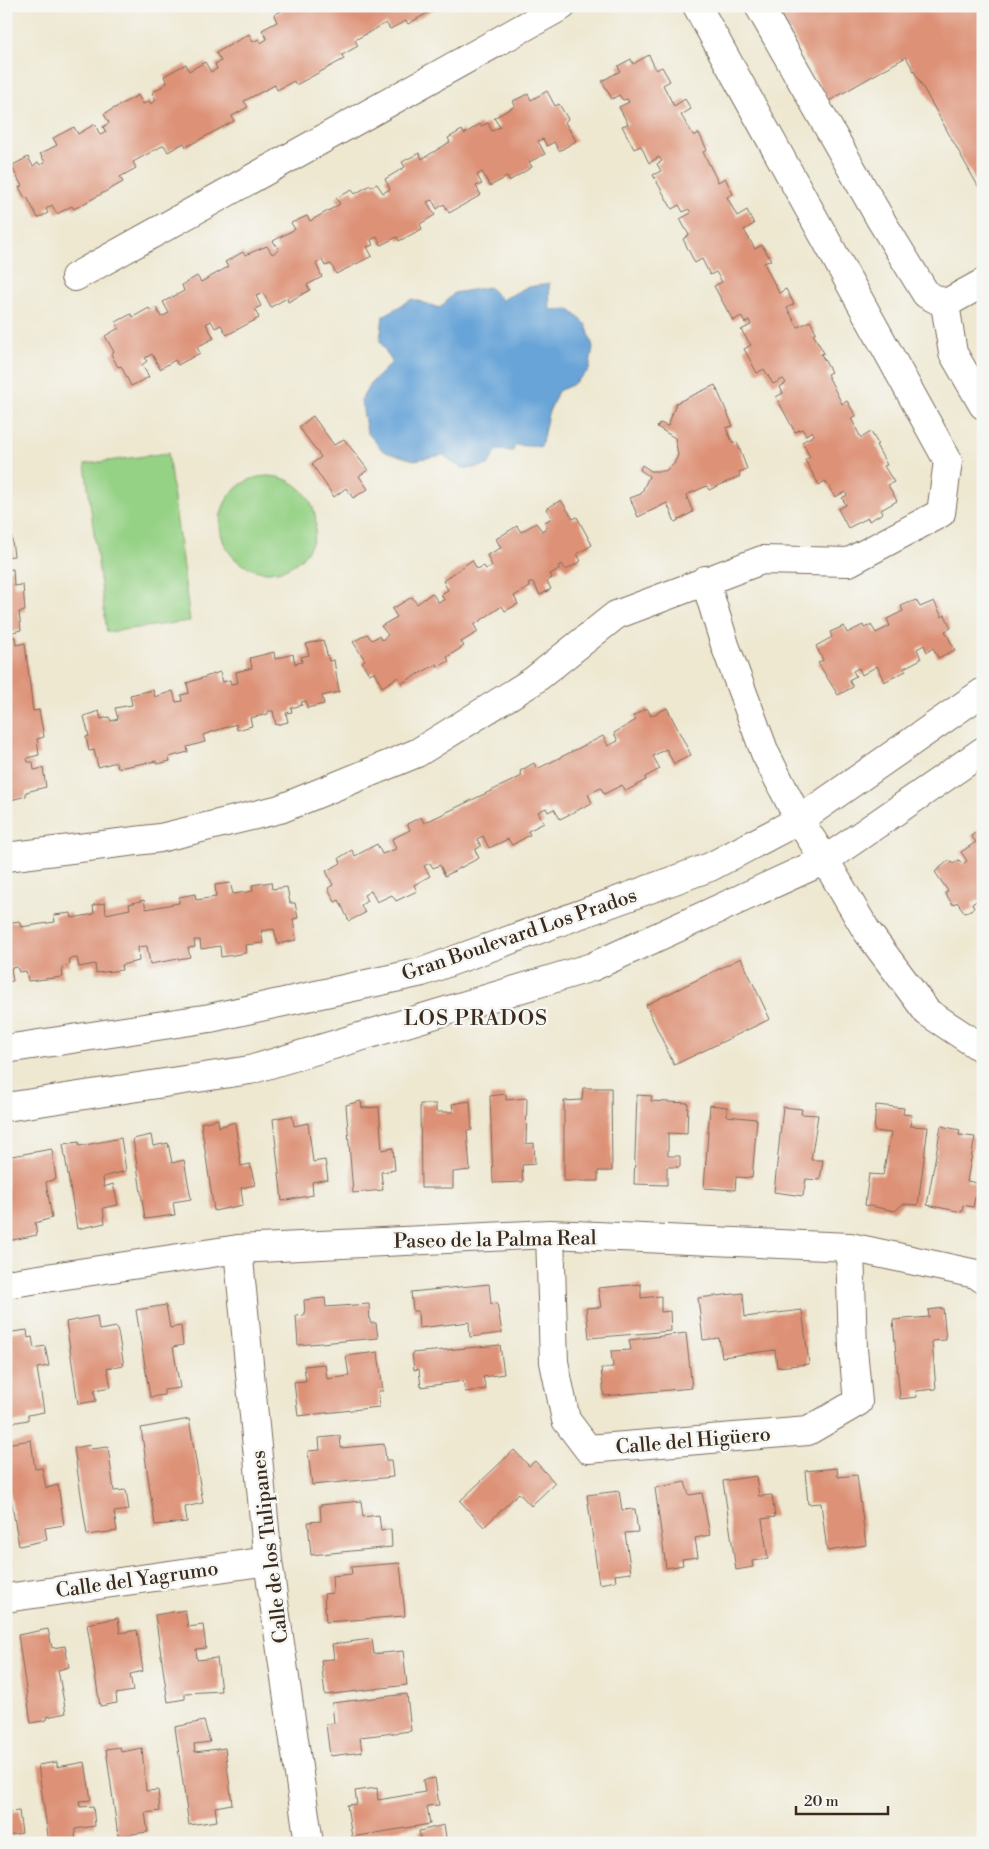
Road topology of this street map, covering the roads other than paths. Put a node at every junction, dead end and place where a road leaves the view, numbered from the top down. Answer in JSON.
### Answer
{"nodes":[{"id":1,"x":562,"y":6,"type":"edge"},
{"id":2,"x":697,"y":6,"type":"edge"},
{"id":3,"x":760,"y":6,"type":"edge"},
{"id":4,"x":75,"y":277,"type":"dead end"},
{"id":5,"x":983,"y":283,"type":"edge"},
{"id":6,"x":945,"y":304,"type":"junction"},
{"id":7,"x":983,"y":405,"type":"edge"},
{"id":8,"x":705,"y":580,"type":"junction"},
{"id":9,"x":983,"y":692,"type":"edge"},
{"id":10,"x":983,"y":751,"type":"edge"},
{"id":11,"x":799,"y":820,"type":"junction"},
{"id":12,"x":6,"y":857,"type":"edge"},
{"id":13,"x":825,"y":860,"type":"junction"},
{"id":14,"x":6,"y":1049,"type":"edge"},
{"id":15,"x":983,"y":1049,"type":"edge"},
{"id":16,"x":6,"y":1107,"type":"edge"},
{"id":17,"x":550,"y":1234,"type":"junction"},
{"id":18,"x":850,"y":1247,"type":"junction"},
{"id":19,"x":238,"y":1249,"type":"junction"},
{"id":20,"x":983,"y":1279,"type":"edge"},
{"id":21,"x":6,"y":1284,"type":"edge"},
{"id":22,"x":268,"y":1561,"type":"junction"},
{"id":23,"x":6,"y":1598,"type":"edge"},
{"id":24,"x":309,"y":1843,"type":"edge"}],
"edges":[{"from":1,"to":4,"type":"street"},
{"from":2,"to":8,"type":"street"},
{"from":3,"to":6,"type":"street"},
{"from":5,"to":6,"type":"street"},
{"from":6,"to":7,"type":"street"},
{"from":8,"to":11,"type":"street"},
{"from":8,"to":12,"type":"street"},
{"from":9,"to":11,"type":"street","name":"Gran Boulevard Los Prados"},
{"from":10,"to":13,"type":"street"},
{"from":11,"to":13,"type":"street"},
{"from":11,"to":14,"type":"street","name":"Gran Boulevard Los Prados"},
{"from":13,"to":15,"type":"street"},
{"from":13,"to":16,"type":"street"},
{"from":17,"to":18,"type":"street","name":"Paseo de la Palma Real"},
{"from":17,"to":18,"type":"street","name":"Calle del Higüero"},
{"from":17,"to":19,"type":"street","name":"Paseo de la Palma Real"},
{"from":18,"to":20,"type":"street","name":"Paseo de la Palma Real"},
{"from":19,"to":21,"type":"street","name":"Paseo de la Palma Real"},
{"from":19,"to":22,"type":"street","name":"Calle de los Tulipanes"},
{"from":22,"to":23,"type":"street","name":"Calle del Yagrumo"},
{"from":22,"to":24,"type":"street","name":"Calle de los Tulipanes"}]}
